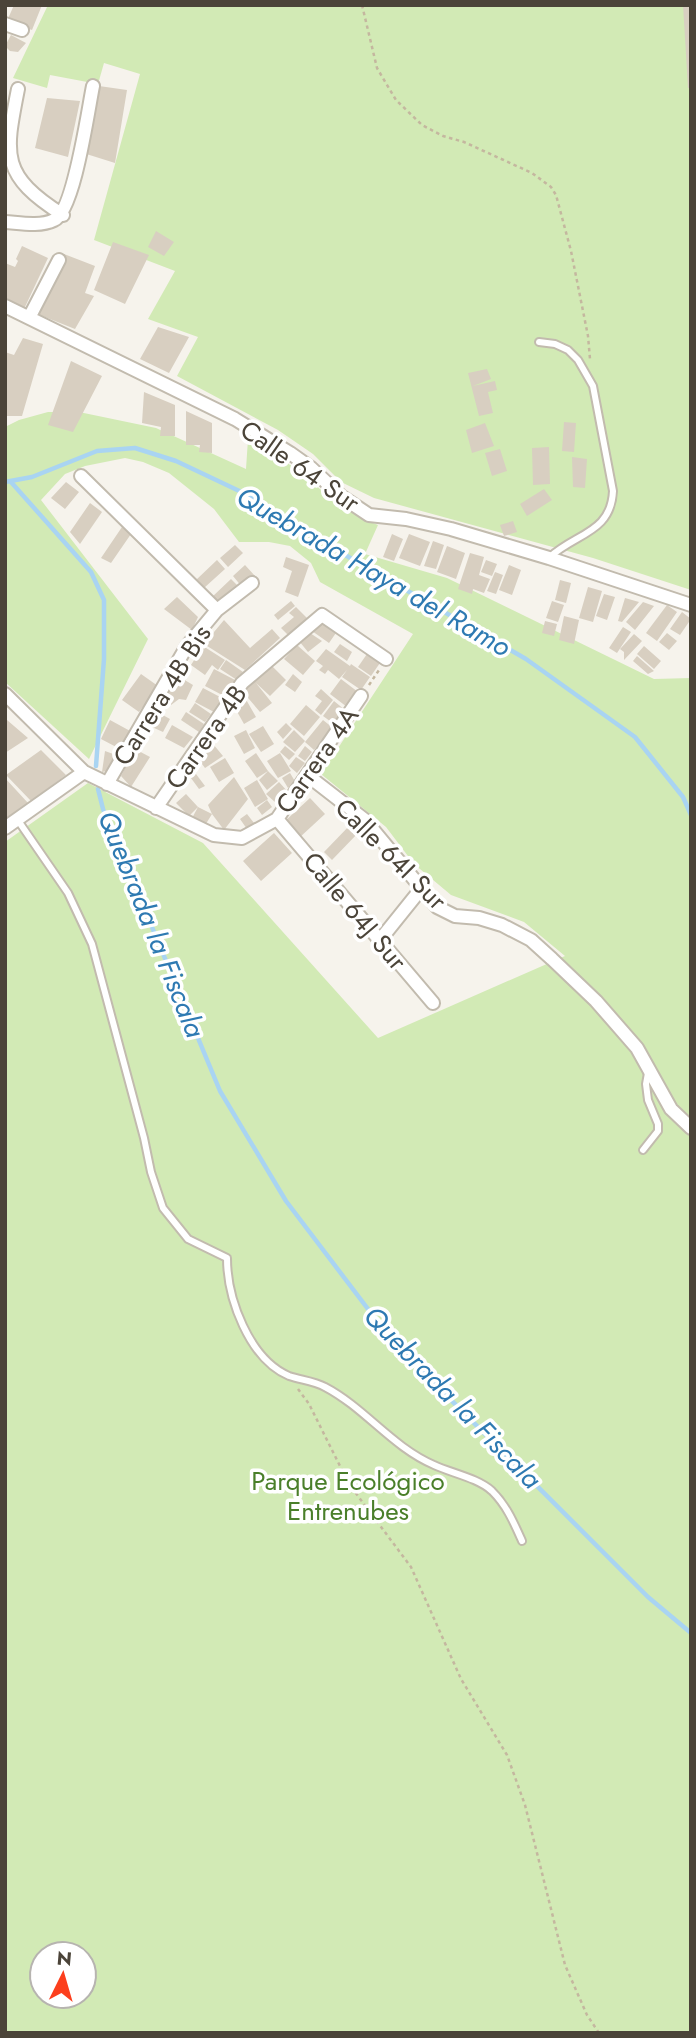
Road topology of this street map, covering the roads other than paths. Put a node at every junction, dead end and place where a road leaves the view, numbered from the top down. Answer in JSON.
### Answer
{"nodes":[{"id":1,"x":5,"y":24,"type":"edge"},
{"id":2,"x":22,"y":30,"type":"dead end"},
{"id":3,"x":93,"y":86,"type":"dead end"},
{"id":4,"x":18,"y":89,"type":"dead end"},
{"id":5,"x":63,"y":215,"type":"junction"},
{"id":6,"x":5,"y":222,"type":"edge"},
{"id":7,"x":59,"y":260,"type":"dead end"},
{"id":8,"x":5,"y":306,"type":"edge"},
{"id":9,"x":30,"y":316,"type":"junction"},
{"id":10,"x":539,"y":342,"type":"dead end"},
{"id":11,"x":81,"y":477,"type":"dead end"},
{"id":12,"x":549,"y":558,"type":"junction"},
{"id":13,"x":252,"y":583,"type":"dead end"},
{"id":14,"x":691,"y":605,"type":"edge"},
{"id":15,"x":217,"y":610,"type":"junction"},
{"id":16,"x":386,"y":660,"type":"road end"},
{"id":17,"x":5,"y":694,"type":"edge"},
{"id":18,"x":361,"y":696,"type":"road end"},
{"id":19,"x":83,"y":772,"type":"junction"},
{"id":20,"x":307,"y":775,"type":"junction"},
{"id":21,"x":107,"y":784,"type":"junction"},
{"id":22,"x":156,"y":808,"type":"junction"},
{"id":23,"x":18,"y":819,"type":"junction"},
{"id":24,"x":277,"y":819,"type":"junction"},
{"id":25,"x":5,"y":828,"type":"edge"},
{"id":26,"x":421,"y":889,"type":"junction"},
{"id":27,"x":380,"y":940,"type":"junction"},
{"id":28,"x":433,"y":1003,"type":"dead end"},
{"id":29,"x":649,"y":1071,"type":"junction"},
{"id":30,"x":691,"y":1128,"type":"edge"},
{"id":31,"x":643,"y":1150,"type":"dead end"},
{"id":32,"x":522,"y":1541,"type":"dead end"}],
"edges":[{"from":1,"to":2,"type":"street"},
{"from":3,"to":5,"type":"street"},
{"from":4,"to":5,"type":"street"},
{"from":5,"to":6,"type":"street"},
{"from":7,"to":9,"type":"street"},
{"from":8,"to":9,"type":"street","name":"Calle 64 Sur"},
{"from":9,"to":12,"type":"street","name":"Calle 64 Sur"},
{"from":10,"to":12,"type":"lane"},
{"from":11,"to":15,"type":"street"},
{"from":12,"to":14,"type":"street","name":"Calle 64 Sur"},
{"from":13,"to":15,"type":"street","name":"Carrera 4B Bis"},
{"from":15,"to":21,"type":"street","name":"Carrera 4B Bis"},
{"from":16,"to":22,"type":"street","name":"Carrera 4B"},
{"from":17,"to":19,"type":"street"},
{"from":18,"to":20,"type":"street","name":"Carrera 4A"},
{"from":19,"to":21,"type":"street"},
{"from":19,"to":23,"type":"street"},
{"from":20,"to":24,"type":"street","name":"Carrera 4A"},
{"from":20,"to":26,"type":"street","name":"Calle 64I Sur"},
{"from":21,"to":22,"type":"street"},
{"from":22,"to":24,"type":"street","name":"Carrera 4A"},
{"from":23,"to":25,"type":"street"},
{"from":23,"to":32,"type":"lane"},
{"from":24,"to":27,"type":"street","name":"Calle 64J Sur"},
{"from":26,"to":27,"type":"street"},
{"from":26,"to":29,"type":"street","name":"Calle 64I Sur"},
{"from":27,"to":28,"type":"street","name":"Calle 64J Sur"},
{"from":29,"to":30,"type":"street","name":"Calle 64I Sur"},
{"from":29,"to":31,"type":"lane"}]}
